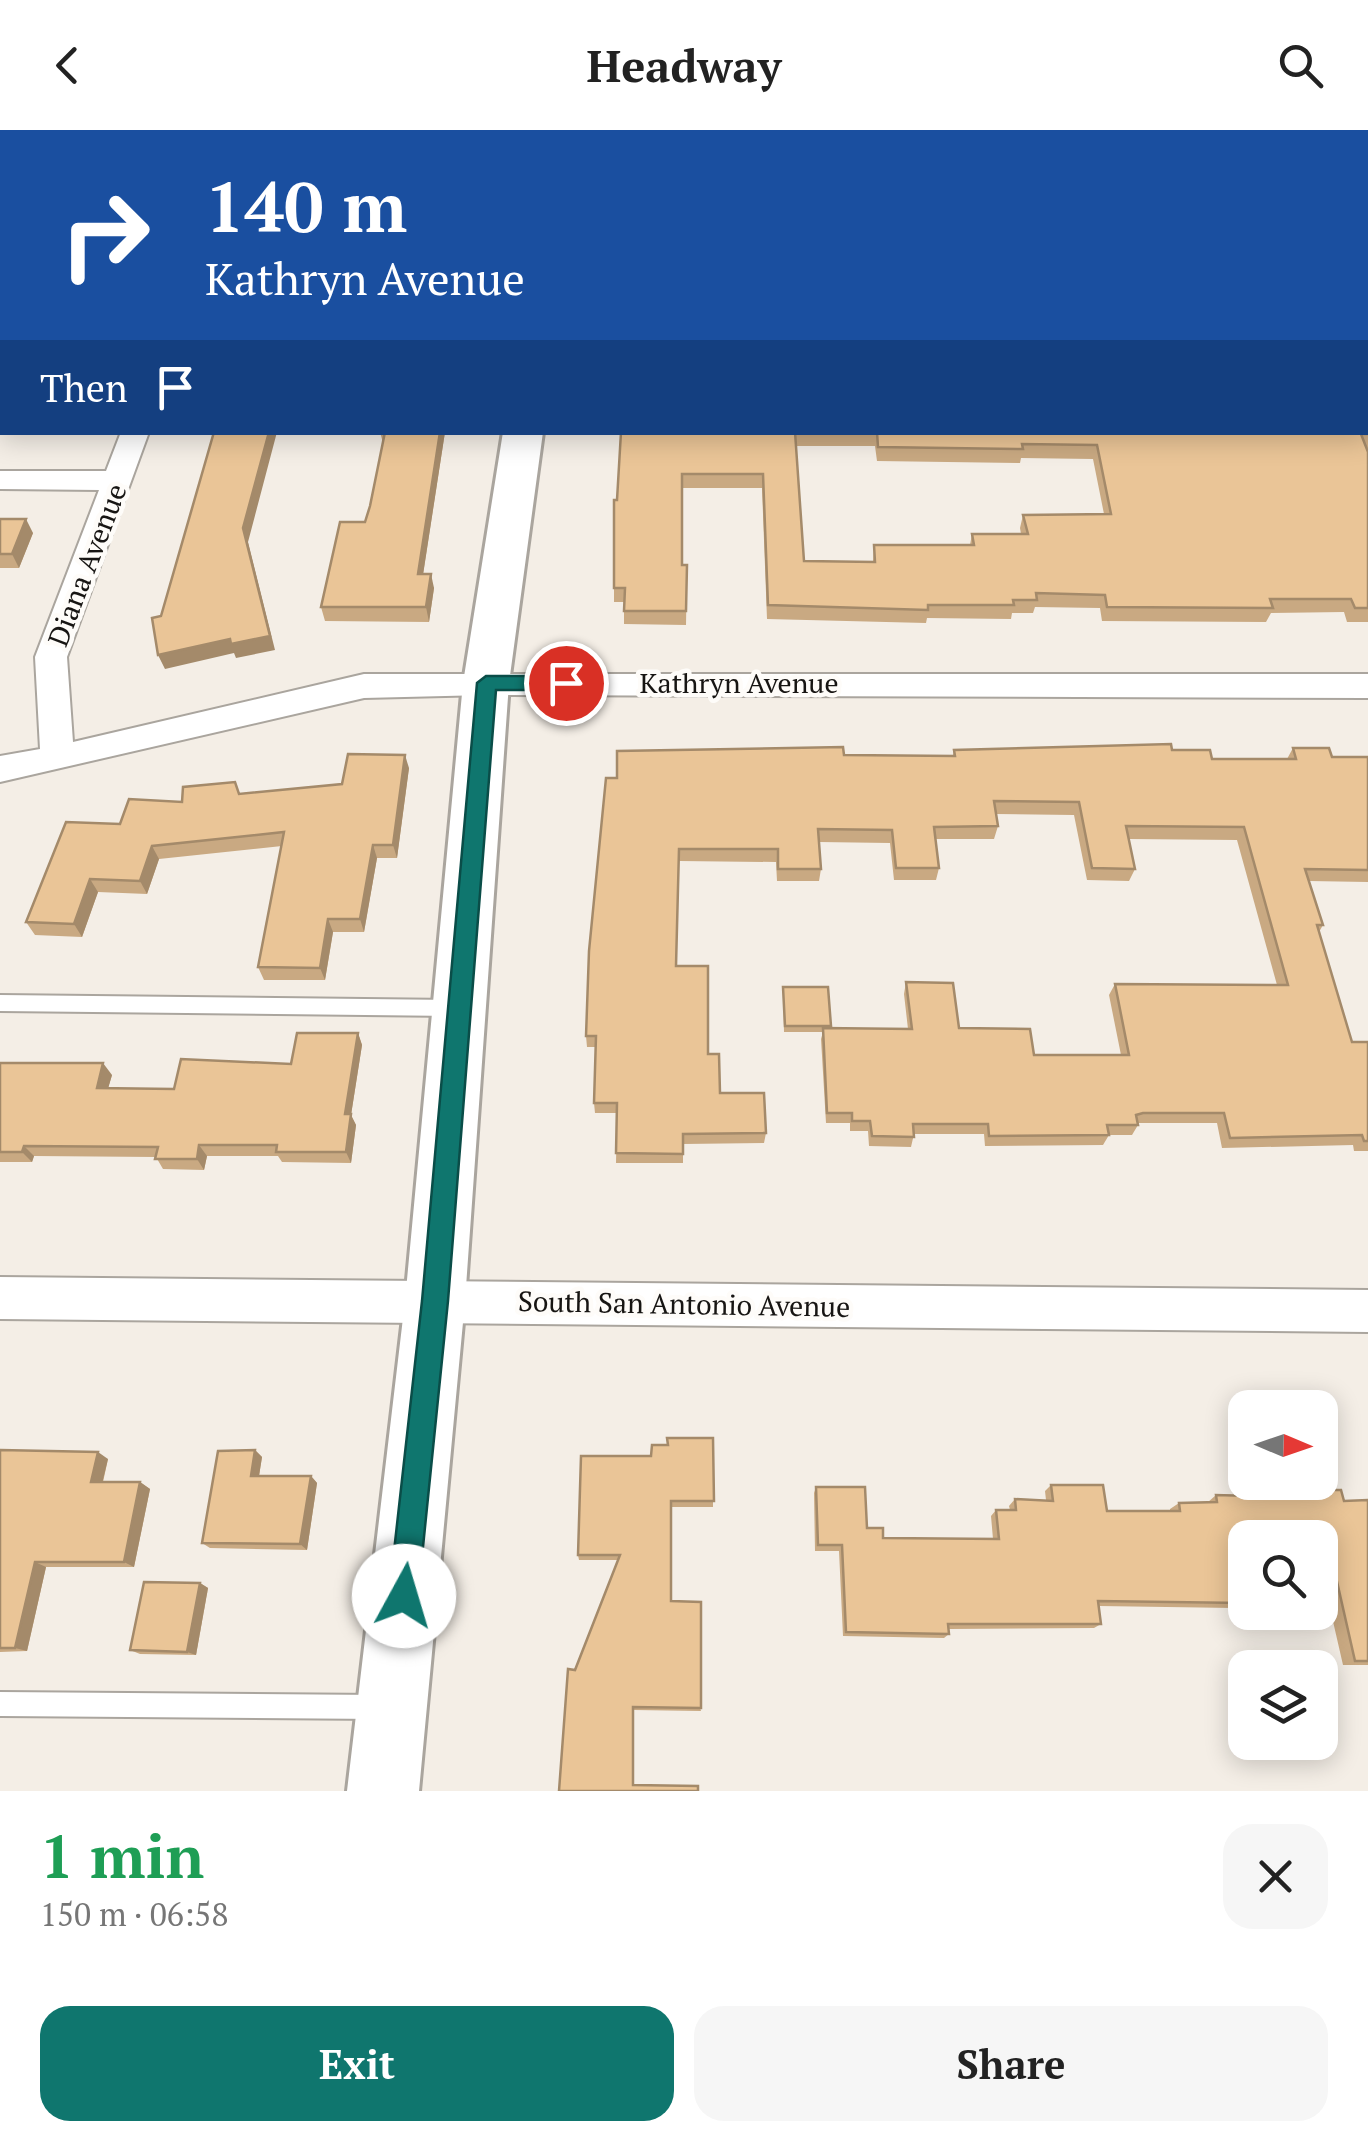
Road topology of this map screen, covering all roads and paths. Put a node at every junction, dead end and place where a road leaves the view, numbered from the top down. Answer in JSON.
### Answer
{"nodes":[{"id":1,"x":134,"y":435,"type":"edge"},
{"id":2,"x":524,"y":435,"type":"edge"},
{"id":3,"x":0,"y":480,"type":"edge"},
{"id":4,"x":118,"y":481,"type":"junction"},
{"id":5,"x":486,"y":683,"type":"junction"},
{"id":6,"x":1368,"y":686,"type":"edge"},
{"id":7,"x":57,"y":760,"type":"junction"},
{"id":8,"x":0,"y":768,"type":"edge"},
{"id":9,"x":0,"y":1003,"type":"edge"},
{"id":10,"x":457,"y":1008,"type":"junction"},
{"id":11,"x":0,"y":1298,"type":"edge"},
{"id":12,"x":435,"y":1301,"type":"junction"},
{"id":13,"x":1368,"y":1312,"type":"edge"},
{"id":14,"x":0,"y":1704,"type":"edge"},
{"id":15,"x":392,"y":1707,"type":"junction"},
{"id":16,"x":382,"y":1791,"type":"edge"}],
"edges":[{"from":1,"to":4,"type":"street","name":"Diana Avenue"},
{"from":2,"to":5,"type":"street"},
{"from":3,"to":4,"type":"street"},
{"from":4,"to":7,"type":"street","name":"Diana Avenue"},
{"from":5,"to":6,"type":"street","name":"Kathryn Avenue"},
{"from":5,"to":7,"type":"street","name":"Kathryn Avenue"},
{"from":5,"to":10,"type":"street"},
{"from":7,"to":8,"type":"street","name":"Kathryn Avenue"},
{"from":9,"to":10,"type":"lane"},
{"from":10,"to":12,"type":"street"},
{"from":11,"to":12,"type":"street","name":"South San Antonio Avenue"},
{"from":12,"to":13,"type":"street","name":"South San Antonio Avenue"},
{"from":12,"to":15,"type":"street"},
{"from":14,"to":15,"type":"lane"},
{"from":15,"to":16,"type":"street"}]}
